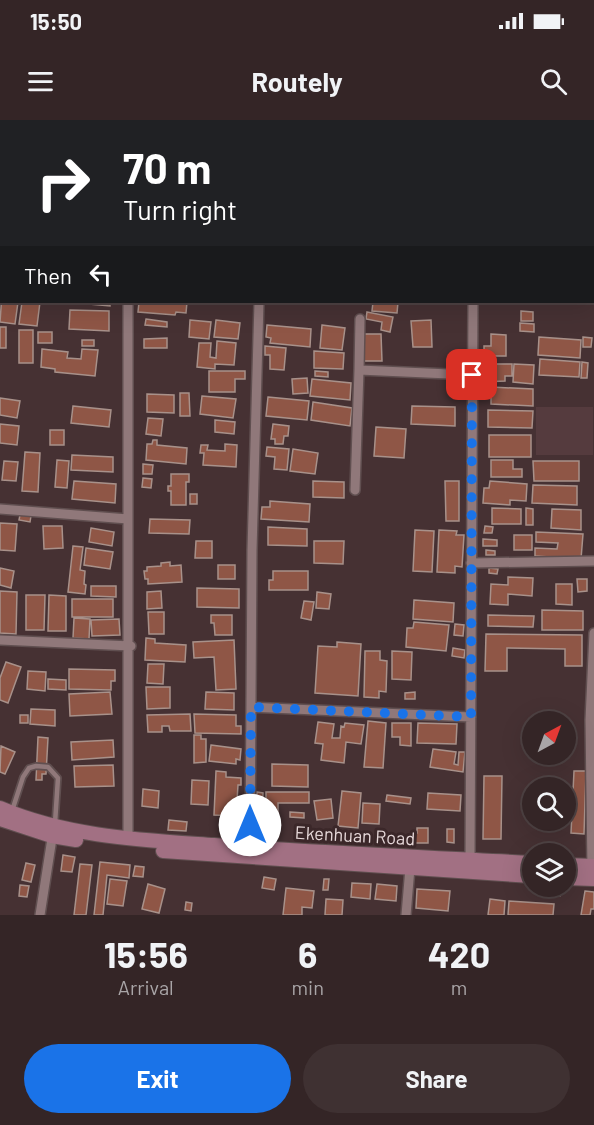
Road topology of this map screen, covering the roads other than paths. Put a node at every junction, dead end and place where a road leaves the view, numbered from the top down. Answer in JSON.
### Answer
{"nodes":[{"id":1,"x":128,"y":303,"type":"edge"},
{"id":2,"x":259,"y":303,"type":"edge"},
{"id":3,"x":473,"y":303,"type":"edge"},
{"id":4,"x":360,"y":319,"type":"dead end"},
{"id":5,"x":359,"y":370,"type":"junction"},
{"id":6,"x":472,"y":375,"type":"junction"},
{"id":7,"x":355,"y":489,"type":"dead end"},
{"id":8,"x":0,"y":509,"type":"edge"},
{"id":9,"x":128,"y":519,"type":"junction"},
{"id":10,"x":594,"y":561,"type":"edge"},
{"id":11,"x":471,"y":563,"type":"junction"},
{"id":12,"x":594,"y":633,"type":"edge"},
{"id":13,"x":0,"y":640,"type":"edge"},
{"id":14,"x":131,"y":646,"type":"dead end"},
{"id":15,"x":593,"y":668,"type":"edge"},
{"id":16,"x":251,"y":707,"type":"junction"},
{"id":17,"x":471,"y":717,"type":"junction"},
{"id":18,"x":5,"y":816,"type":"edge"},
{"id":19,"x":53,"y":831,"type":"junction"},
{"id":20,"x":128,"y":839,"type":"junction"},
{"id":21,"x":250,"y":848,"type":"junction"},
{"id":22,"x":470,"y":859,"type":"junction"},
{"id":23,"x":522,"y":862,"type":"edge"},
{"id":24,"x":410,"y":868,"type":"junction"},
{"id":25,"x":576,"y":868,"type":"edge"},
{"id":26,"x":593,"y":873,"type":"edge"},
{"id":27,"x":522,"y":875,"type":"edge"},
{"id":28,"x":576,"y":876,"type":"edge"},
{"id":29,"x":40,"y":915,"type":"edge"},
{"id":30,"x":406,"y":915,"type":"edge"}],
"edges":[{"from":1,"to":9,"type":"street"},
{"from":2,"to":16,"type":"street"},
{"from":3,"to":6,"type":"street"},
{"from":4,"to":5,"type":"street"},
{"from":5,"to":6,"type":"street"},
{"from":5,"to":7,"type":"street"},
{"from":6,"to":11,"type":"street"},
{"from":8,"to":9,"type":"street"},
{"from":9,"to":20,"type":"street"},
{"from":10,"to":11,"type":"street"},
{"from":11,"to":17,"type":"street"},
{"from":12,"to":15,"type":"street"},
{"from":13,"to":14,"type":"street"},
{"from":15,"to":26,"type":"street"},
{"from":16,"to":17,"type":"street"},
{"from":16,"to":21,"type":"street"},
{"from":17,"to":22,"type":"street"},
{"from":18,"to":19,"type":"main road","name":"Ekenhuan Road"},
{"from":18,"to":19,"type":"lane"},
{"from":19,"to":20,"type":"main road","name":"Ekenhuan Road"},
{"from":19,"to":24,"type":"main road","name":"Ekenhuan Road"},
{"from":19,"to":29,"type":"street"},
{"from":20,"to":21,"type":"main road","name":"Ekenhuan Road"},
{"from":21,"to":22,"type":"main road","name":"Ekenhuan Road"},
{"from":22,"to":23,"type":"main road","name":"Ekenhuan Road"},
{"from":24,"to":27,"type":"main road","name":"Ekenhuan Road"},
{"from":24,"to":30,"type":"street"},
{"from":25,"to":26,"type":"main road"},
{"from":26,"to":28,"type":"main road"}]}
